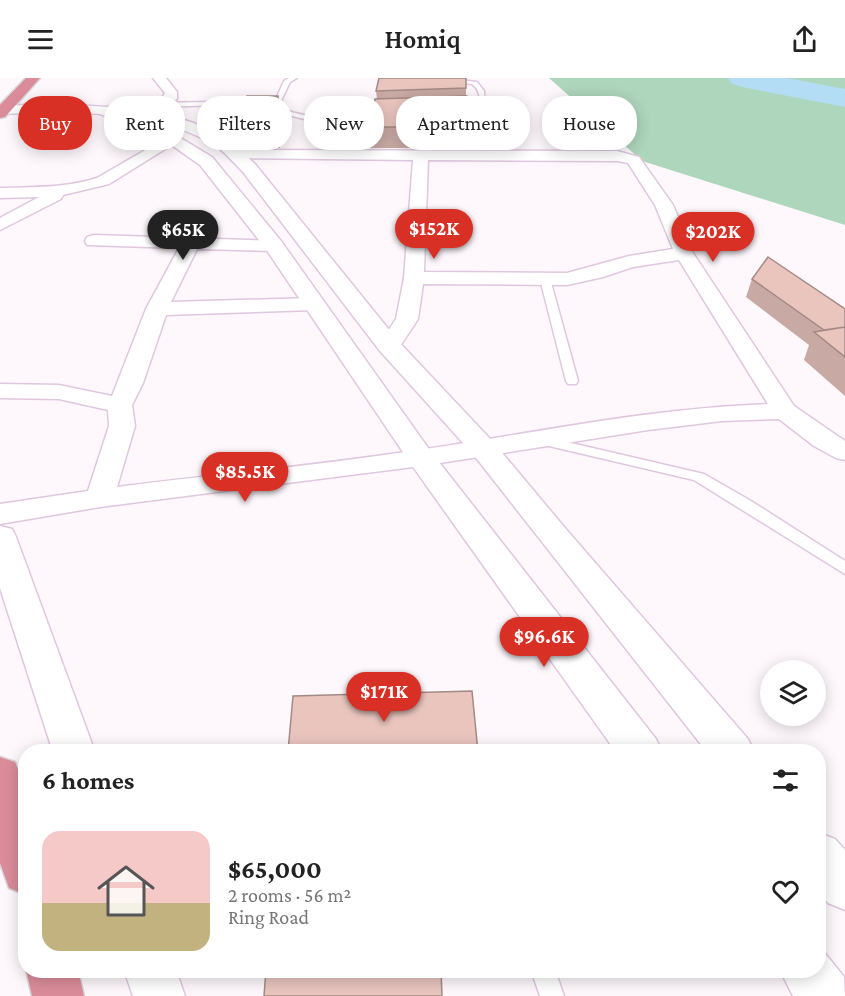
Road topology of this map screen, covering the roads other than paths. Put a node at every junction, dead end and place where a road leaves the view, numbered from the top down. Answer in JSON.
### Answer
{"nodes":[{"id":1,"x":33,"y":78,"type":"edge"},
{"id":2,"x":159,"y":78,"type":"edge"},
{"id":3,"x":294,"y":78,"type":"edge"},
{"id":4,"x":436,"y":80,"type":"edge"},
{"id":5,"x":172,"y":96,"type":"edge"},
{"id":6,"x":280,"y":96,"type":"edge"},
{"id":7,"x":483,"y":96,"type":"edge"},
{"id":8,"x":104,"y":112,"type":"edge"},
{"id":9,"x":1,"y":113,"type":"edge"},
{"id":10,"x":396,"y":113,"type":"edge"},
{"id":11,"x":292,"y":116,"type":"edge"},
{"id":12,"x":104,"y":121,"type":"edge"},
{"id":13,"x":185,"y":128,"type":"edge"},
{"id":14,"x":185,"y":146,"type":"edge"},
{"id":15,"x":153,"y":150,"type":"edge"},
{"id":16,"x":235,"y":155,"type":"junction"},
{"id":17,"x":421,"y":156,"type":"junction"},
{"id":18,"x":66,"y":190,"type":"junction"},
{"id":19,"x":0,"y":194,"type":"edge"},
{"id":20,"x":0,"y":225,"type":"edge"},
{"id":21,"x":94,"y":241,"type":"dead end"},
{"id":22,"x":191,"y":243,"type":"junction"},
{"id":23,"x":274,"y":244,"type":"junction"},
{"id":24,"x":684,"y":253,"type":"junction"},
{"id":25,"x":414,"y":278,"type":"junction"},
{"id":26,"x":545,"y":279,"type":"junction"},
{"id":27,"x":314,"y":304,"type":"junction"},
{"id":28,"x":157,"y":309,"type":"junction"},
{"id":29,"x":389,"y":346,"type":"junction"},
{"id":30,"x":572,"y":381,"type":"dead end"},
{"id":31,"x":0,"y":391,"type":"edge"},
{"id":32,"x":120,"y":405,"type":"junction"},
{"id":33,"x":785,"y":411,"type":"junction"},
{"id":34,"x":537,"y":439,"type":"junction"},
{"id":35,"x":483,"y":448,"type":"junction"},
{"id":36,"x":845,"y":452,"type":"edge"},
{"id":37,"x":422,"y":458,"type":"junction"},
{"id":38,"x":100,"y":498,"type":"junction"},
{"id":39,"x":0,"y":514,"type":"edge"},
{"id":40,"x":0,"y":537,"type":"edge"},
{"id":41,"x":845,"y":568,"type":"edge"},
{"id":42,"x":71,"y":744,"type":"edge"},
{"id":43,"x":635,"y":744,"type":"edge"},
{"id":44,"x":726,"y":744,"type":"edge"},
{"id":45,"x":0,"y":776,"type":"edge"},
{"id":46,"x":18,"y":842,"type":"edge"},
{"id":47,"x":826,"y":863,"type":"edge"},
{"id":48,"x":845,"y":886,"type":"edge"},
{"id":49,"x":54,"y":978,"type":"edge"},
{"id":50,"x":153,"y":978,"type":"edge"},
{"id":51,"x":546,"y":978,"type":"edge"},
{"id":52,"x":812,"y":978,"type":"edge"},
{"id":53,"x":58,"y":996,"type":"edge"},
{"id":54,"x":159,"y":996,"type":"edge"},
{"id":55,"x":552,"y":996,"type":"edge"},
{"id":56,"x":825,"y":996,"type":"edge"}],
"edges":[{"from":1,"to":9,"type":"highway"},
{"from":2,"to":5,"type":"street"},
{"from":3,"to":6,"type":"lane"},
{"from":4,"to":7,"type":"lane"},
{"from":8,"to":9,"type":"main road"},
{"from":9,"to":12,"type":"main road"},
{"from":10,"to":11,"type":"lane"},
{"from":13,"to":16,"type":"main road"},
{"from":14,"to":23,"type":"main road"},
{"from":15,"to":18,"type":"street"},
{"from":16,"to":17,"type":"street"},
{"from":16,"to":29,"type":"main road"},
{"from":17,"to":24,"type":"street"},
{"from":17,"to":25,"type":"street"},
{"from":18,"to":19,"type":"street"},
{"from":18,"to":20,"type":"street"},
{"from":21,"to":22,"type":"street"},
{"from":22,"to":23,"type":"street"},
{"from":22,"to":28,"type":"street"},
{"from":23,"to":27,"type":"main road"},
{"from":24,"to":26,"type":"street"},
{"from":24,"to":33,"type":"street"},
{"from":25,"to":26,"type":"street"},
{"from":25,"to":29,"type":"street"},
{"from":26,"to":30,"type":"lane"},
{"from":27,"to":28,"type":"street"},
{"from":27,"to":37,"type":"main road"},
{"from":28,"to":32,"type":"street"},
{"from":29,"to":35,"type":"main road"},
{"from":31,"to":32,"type":"street"},
{"from":32,"to":38,"type":"street"},
{"from":33,"to":34,"type":"street"},
{"from":33,"to":36,"type":"street"},
{"from":34,"to":35,"type":"street"},
{"from":34,"to":41,"type":"lane"},
{"from":35,"to":37,"type":"street"},
{"from":35,"to":44,"type":"main road"},
{"from":37,"to":38,"type":"street"},
{"from":37,"to":43,"type":"main road"},
{"from":38,"to":39,"type":"street"},
{"from":40,"to":42,"type":"main road"},
{"from":45,"to":46,"type":"highway"},
{"from":47,"to":48,"type":"main road"},
{"from":49,"to":53,"type":"highway"},
{"from":50,"to":54,"type":"main road"},
{"from":51,"to":55,"type":"lane"},
{"from":52,"to":56,"type":"main road"}]}
